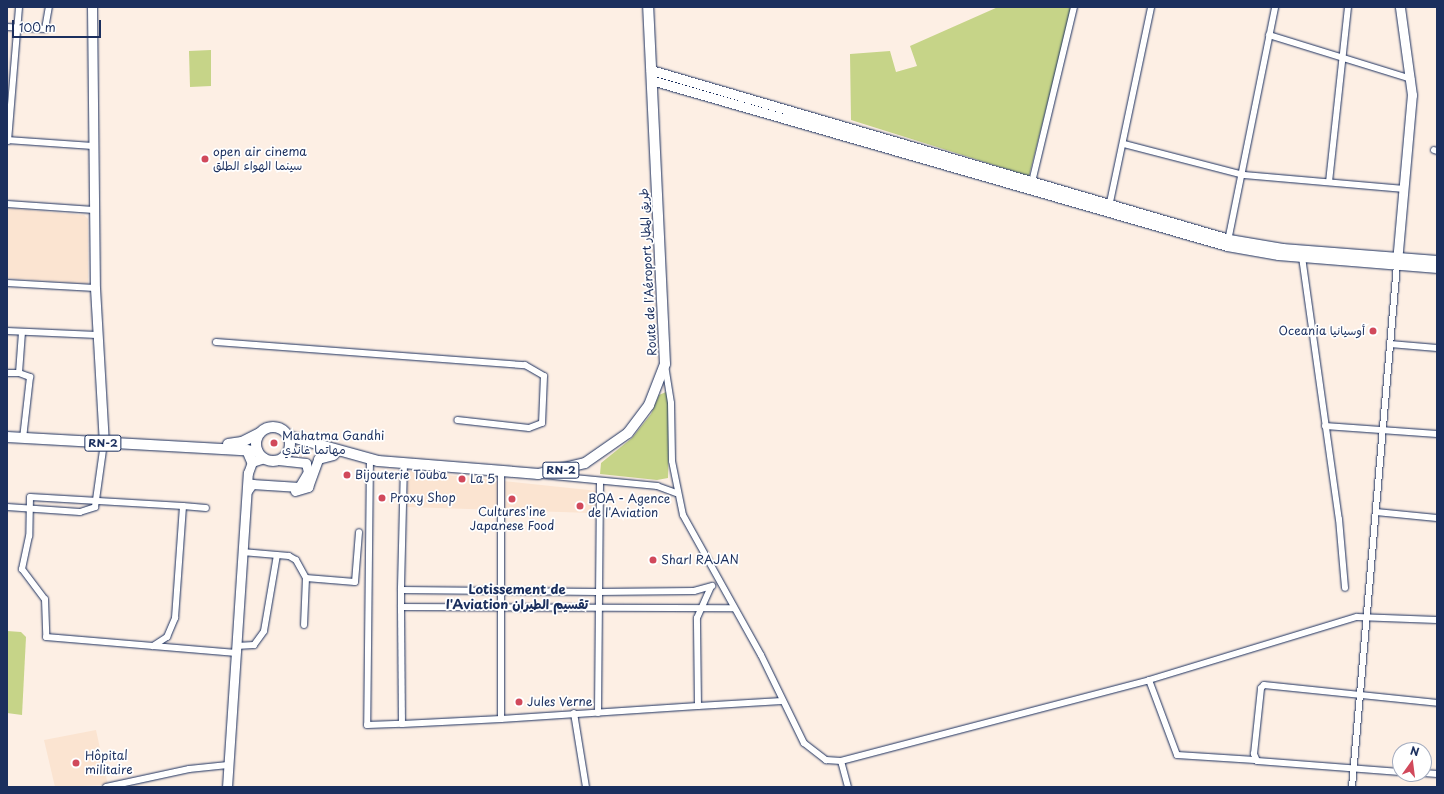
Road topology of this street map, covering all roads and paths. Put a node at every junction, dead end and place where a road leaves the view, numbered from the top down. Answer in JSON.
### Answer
{"nodes":[{"id":1,"x":19,"y":7,"type":"edge"},
{"id":2,"x":49,"y":7,"type":"edge"},
{"id":3,"x":92,"y":7,"type":"edge"},
{"id":4,"x":648,"y":7,"type":"edge"},
{"id":5,"x":1074,"y":7,"type":"edge"},
{"id":6,"x":1151,"y":7,"type":"edge"},
{"id":7,"x":1275,"y":7,"type":"edge"},
{"id":8,"x":1348,"y":7,"type":"edge"},
{"id":9,"x":1400,"y":7,"type":"edge"},
{"id":10,"x":7,"y":27,"type":"edge"},
{"id":11,"x":17,"y":28,"type":"junction"},
{"id":12,"x":1269,"y":35,"type":"junction"},
{"id":13,"x":1342,"y":58,"type":"junction"},
{"id":14,"x":651,"y":75,"type":"junction"},
{"id":15,"x":1411,"y":79,"type":"junction"},
{"id":16,"x":854,"y":134,"type":"junction"},
{"id":17,"x":8,"y":140,"type":"edge"},
{"id":18,"x":1124,"y":144,"type":"junction"},
{"id":19,"x":92,"y":146,"type":"junction"},
{"id":20,"x":1244,"y":175,"type":"junction"},
{"id":21,"x":1032,"y":182,"type":"junction"},
{"id":22,"x":1329,"y":182,"type":"junction"},
{"id":23,"x":1404,"y":189,"type":"junction"},
{"id":24,"x":7,"y":204,"type":"edge"},
{"id":25,"x":1109,"y":208,"type":"junction"},
{"id":26,"x":94,"y":210,"type":"junction"},
{"id":27,"x":1228,"y":242,"type":"junction"},
{"id":28,"x":1302,"y":257,"type":"junction"},
{"id":29,"x":1398,"y":260,"type":"junction"},
{"id":30,"x":1437,"y":260,"type":"edge"},
{"id":31,"x":1437,"y":268,"type":"edge"},
{"id":32,"x":7,"y":283,"type":"edge"},
{"id":33,"x":95,"y":288,"type":"junction"},
{"id":34,"x":7,"y":331,"type":"edge"},
{"id":35,"x":22,"y":332,"type":"junction"},
{"id":36,"x":97,"y":335,"type":"junction"},
{"id":37,"x":216,"y":342,"type":"dead end"},
{"id":38,"x":1390,"y":344,"type":"junction"},
{"id":39,"x":1437,"y":348,"type":"edge"},
{"id":40,"x":665,"y":364,"type":"junction"},
{"id":41,"x":7,"y":373,"type":"edge"},
{"id":42,"x":19,"y":373,"type":"junction"},
{"id":43,"x":457,"y":420,"type":"dead end"},
{"id":44,"x":1325,"y":426,"type":"junction"},
{"id":45,"x":1383,"y":430,"type":"junction"},
{"id":46,"x":260,"y":433,"type":"junction"},
{"id":47,"x":1437,"y":434,"type":"edge"},
{"id":48,"x":288,"y":436,"type":"junction"},
{"id":49,"x":7,"y":437,"type":"edge"},
{"id":50,"x":23,"y":438,"type":"junction"},
{"id":51,"x":104,"y":443,"type":"junction"},
{"id":52,"x":199,"y":447,"type":"junction"},
{"id":53,"x":247,"y":450,"type":"junction"},
{"id":54,"x":289,"y":450,"type":"junction"},
{"id":55,"x":261,"y":454,"type":"junction"},
{"id":56,"x":333,"y":455,"type":"junction"},
{"id":57,"x":278,"y":460,"type":"junction"},
{"id":58,"x":372,"y":460,"type":"junction"},
{"id":59,"x":252,"y":462,"type":"junction"},
{"id":60,"x":404,"y":464,"type":"junction"},
{"id":61,"x":501,"y":472,"type":"junction"},
{"id":62,"x":538,"y":474,"type":"junction"},
{"id":63,"x":600,"y":481,"type":"junction"},
{"id":64,"x":247,"y":491,"type":"junction"},
{"id":65,"x":676,"y":493,"type":"junction"},
{"id":66,"x":99,"y":500,"type":"junction"},
{"id":67,"x":183,"y":506,"type":"junction"},
{"id":68,"x":7,"y":507,"type":"edge"},
{"id":69,"x":28,"y":508,"type":"junction"},
{"id":70,"x":206,"y":508,"type":"dead end"},
{"id":71,"x":1376,"y":512,"type":"junction"},
{"id":72,"x":1437,"y":518,"type":"edge"},
{"id":73,"x":359,"y":532,"type":"dead end"},
{"id":74,"x":242,"y":552,"type":"junction"},
{"id":75,"x":277,"y":555,"type":"junction"},
{"id":76,"x":306,"y":578,"type":"junction"},
{"id":77,"x":718,"y":581,"type":"junction"},
{"id":78,"x":711,"y":587,"type":"junction"},
{"id":79,"x":1345,"y":588,"type":"dead end"},
{"id":80,"x":400,"y":590,"type":"junction"},
{"id":81,"x":499,"y":590,"type":"junction"},
{"id":82,"x":598,"y":592,"type":"junction"},
{"id":83,"x":401,"y":607,"type":"junction"},
{"id":84,"x":499,"y":607,"type":"junction"},
{"id":85,"x":599,"y":608,"type":"junction"},
{"id":86,"x":699,"y":608,"type":"junction"},
{"id":87,"x":734,"y":608,"type":"junction"},
{"id":88,"x":1367,"y":615,"type":"junction"},
{"id":89,"x":1437,"y":620,"type":"edge"},
{"id":90,"x":304,"y":625,"type":"dead end"},
{"id":91,"x":153,"y":646,"type":"junction"},
{"id":92,"x":236,"y":650,"type":"junction"},
{"id":93,"x":1149,"y":680,"type":"junction"},
{"id":94,"x":1359,"y":695,"type":"junction"},
{"id":95,"x":782,"y":701,"type":"junction"},
{"id":96,"x":1437,"y":703,"type":"edge"},
{"id":97,"x":698,"y":706,"type":"junction"},
{"id":98,"x":574,"y":713,"type":"junction"},
{"id":99,"x":598,"y":713,"type":"junction"},
{"id":100,"x":501,"y":719,"type":"junction"},
{"id":101,"x":402,"y":724,"type":"junction"},
{"id":102,"x":1255,"y":760,"type":"junction"},
{"id":103,"x":841,"y":761,"type":"junction"},
{"id":104,"x":228,"y":765,"type":"junction"},
{"id":105,"x":1354,"y":768,"type":"junction"},
{"id":106,"x":1392,"y":771,"type":"edge"},
{"id":107,"x":106,"y":787,"type":"edge"},
{"id":108,"x":227,"y":787,"type":"edge"},
{"id":109,"x":586,"y":787,"type":"edge"},
{"id":110,"x":848,"y":787,"type":"edge"},
{"id":111,"x":1352,"y":787,"type":"edge"}],
"edges":[{"from":1,"to":11,"type":"street"},
{"from":2,"to":11,"type":"street"},
{"from":3,"to":19,"type":"main road"},
{"from":4,"to":14,"type":"main road","name":"Route de l'Aéroport طريق المطار","number":"RN-2"},
{"from":5,"to":21,"type":"street"},
{"from":6,"to":18,"type":"street"},
{"from":7,"to":12,"type":"street"},
{"from":8,"to":13,"type":"street"},
{"from":9,"to":15,"type":"main road"},
{"from":10,"to":11,"type":"street"},
{"from":11,"to":17,"type":"street"},
{"from":12,"to":13,"type":"street"},
{"from":12,"to":20,"type":"street"},
{"from":13,"to":15,"type":"street"},
{"from":13,"to":22,"type":"street"},
{"from":14,"to":16,"type":"main road"},
{"from":14,"to":40,"type":"main road","name":"Route de l'Aéroport طريق المطار","number":"RN-2"},
{"from":15,"to":23,"type":"main road"},
{"from":16,"to":21,"type":"main road"},
{"from":16,"to":25,"type":"main road"},
{"from":17,"to":19,"type":"street"},
{"from":18,"to":20,"type":"street"},
{"from":18,"to":25,"type":"street"},
{"from":19,"to":26,"type":"main road"},
{"from":20,"to":22,"type":"street"},
{"from":20,"to":27,"type":"street"},
{"from":21,"to":25,"type":"main road"},
{"from":22,"to":23,"type":"street"},
{"from":23,"to":29,"type":"main road"},
{"from":24,"to":26,"type":"street"},
{"from":25,"to":27,"type":"main road"},
{"from":26,"to":33,"type":"main road"},
{"from":27,"to":28,"type":"main road"},
{"from":27,"to":29,"type":"main road"},
{"from":28,"to":29,"type":"main road"},
{"from":28,"to":44,"type":"street"},
{"from":29,"to":30,"type":"main road"},
{"from":29,"to":31,"type":"main road"},
{"from":29,"to":38,"type":"street"},
{"from":32,"to":33,"type":"street"},
{"from":33,"to":36,"type":"main road"},
{"from":34,"to":35,"type":"street"},
{"from":35,"to":36,"type":"street"},
{"from":35,"to":42,"type":"street"},
{"from":36,"to":51,"type":"main road"},
{"from":37,"to":43,"type":"street"},
{"from":38,"to":39,"type":"street"},
{"from":38,"to":45,"type":"street"},
{"from":40,"to":62,"type":"main road","name":"Route de l'Aéroport طريق المطار","number":"RN-2"},
{"from":40,"to":65,"type":"street"},
{"from":41,"to":42,"type":"street"},
{"from":42,"to":50,"type":"street"},
{"from":44,"to":45,"type":"street"},
{"from":44,"to":79,"type":"street"},
{"from":45,"to":47,"type":"street"},
{"from":45,"to":71,"type":"street"},
{"from":46,"to":48,"type":"main road","number":"RN-2"},
{"from":46,"to":52,"type":"main road","number":"RN-2"},
{"from":46,"to":55,"type":"main road"},
{"from":48,"to":54,"type":"main road"},
{"from":48,"to":58,"type":"main road","name":"Route de l'Aéroport طريق المطار","number":"RN-2"},
{"from":49,"to":50,"type":"main road","number":"RN-2"},
{"from":50,"to":51,"type":"main road","number":"RN-2"},
{"from":51,"to":52,"type":"main road","number":"RN-2"},
{"from":51,"to":66,"type":"street"},
{"from":52,"to":53,"type":"main road","number":"RN-2"},
{"from":53,"to":55,"type":"main road","number":"RN-2"},
{"from":53,"to":59,"type":"main road"},
{"from":54,"to":56,"type":"main road","name":"Route de l'Aéroport طريق المطار","number":"RN-2"},
{"from":54,"to":57,"type":"main road"},
{"from":55,"to":57,"type":"main road","number":"RN-2"},
{"from":55,"to":59,"type":"main road"},
{"from":56,"to":58,"type":"main road","name":"Route de l'Aéroport طريق المطار","number":"RN-2"},
{"from":56,"to":64,"type":"main road"},
{"from":57,"to":64,"type":"main road"},
{"from":58,"to":60,"type":"main road","name":"Route de l'Aéroport طريق المطار","number":"RN-2"},
{"from":58,"to":101,"type":"street"},
{"from":59,"to":64,"type":"main road"},
{"from":60,"to":61,"type":"main road","name":"Route de l'Aéroport طريق المطار","number":"RN-2"},
{"from":60,"to":80,"type":"street"},
{"from":61,"to":62,"type":"main road","name":"Route de l'Aéroport طريق المطار","number":"RN-2"},
{"from":61,"to":81,"type":"street"},
{"from":62,"to":63,"type":"street"},
{"from":63,"to":65,"type":"street"},
{"from":63,"to":82,"type":"street"},
{"from":64,"to":74,"type":"main road"},
{"from":65,"to":77,"type":"street"},
{"from":66,"to":67,"type":"street"},
{"from":66,"to":69,"type":"street"},
{"from":66,"to":69,"type":"street"},
{"from":67,"to":70,"type":"street"},
{"from":67,"to":91,"type":"street"},
{"from":68,"to":69,"type":"street"},
{"from":69,"to":91,"type":"street"},
{"from":71,"to":72,"type":"street"},
{"from":71,"to":88,"type":"street"},
{"from":73,"to":76,"type":"street"},
{"from":74,"to":75,"type":"street"},
{"from":74,"to":92,"type":"main road"},
{"from":75,"to":76,"type":"street"},
{"from":75,"to":92,"type":"street"},
{"from":76,"to":90,"type":"street"},
{"from":77,"to":78,"type":"street"},
{"from":77,"to":87,"type":"street"},
{"from":78,"to":82,"type":"street"},
{"from":78,"to":86,"type":"street"},
{"from":80,"to":81,"type":"street"},
{"from":80,"to":83,"type":"street"},
{"from":81,"to":82,"type":"street"},
{"from":81,"to":84,"type":"street"},
{"from":82,"to":85,"type":"street"},
{"from":83,"to":84,"type":"street"},
{"from":83,"to":101,"type":"street"},
{"from":84,"to":85,"type":"street"},
{"from":84,"to":100,"type":"street"},
{"from":85,"to":86,"type":"street"},
{"from":85,"to":99,"type":"street"},
{"from":86,"to":87,"type":"street"},
{"from":86,"to":97,"type":"street"},
{"from":87,"to":95,"type":"street"},
{"from":88,"to":89,"type":"street"},
{"from":88,"to":93,"type":"street"},
{"from":88,"to":94,"type":"street"},
{"from":91,"to":92,"type":"street"},
{"from":92,"to":104,"type":"main road"},
{"from":93,"to":102,"type":"street"},
{"from":93,"to":103,"type":"street"},
{"from":94,"to":96,"type":"street"},
{"from":94,"to":102,"type":"street"},
{"from":94,"to":105,"type":"street"},
{"from":95,"to":97,"type":"street"},
{"from":95,"to":103,"type":"street"},
{"from":97,"to":99,"type":"street"},
{"from":98,"to":99,"type":"street"},
{"from":98,"to":100,"type":"street"},
{"from":98,"to":109,"type":"street"},
{"from":100,"to":101,"type":"street"},
{"from":102,"to":105,"type":"street"},
{"from":103,"to":110,"type":"street"},
{"from":104,"to":107,"type":"street"},
{"from":104,"to":108,"type":"main road"},
{"from":105,"to":106,"type":"street"},
{"from":105,"to":111,"type":"street"}]}
